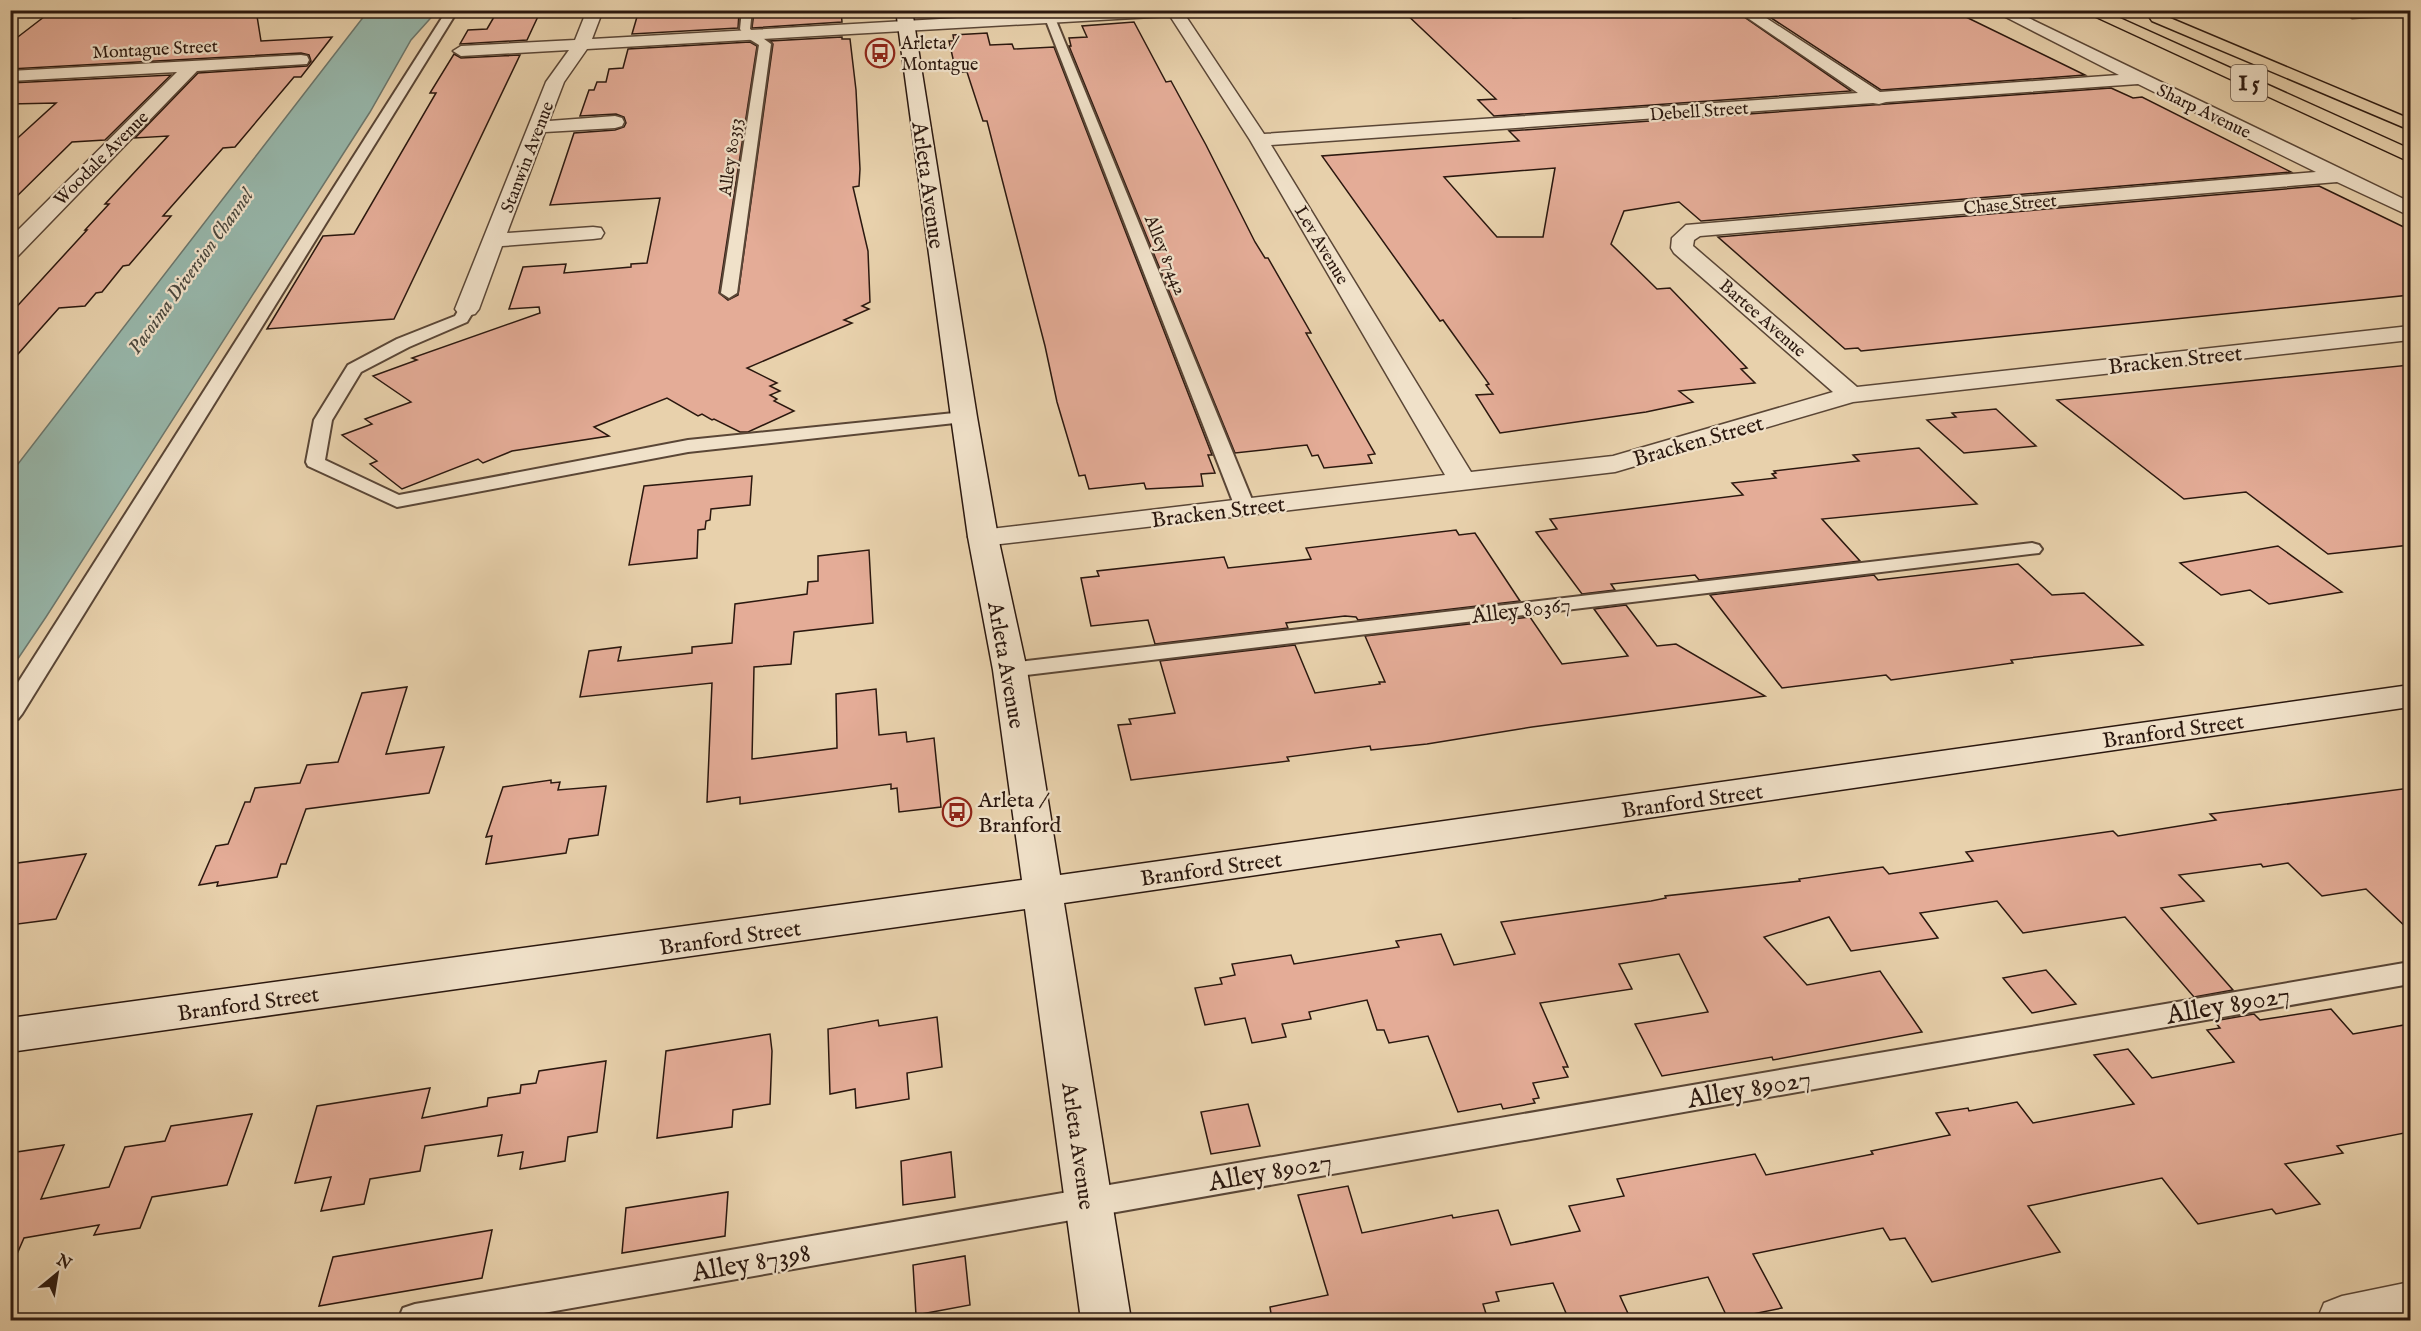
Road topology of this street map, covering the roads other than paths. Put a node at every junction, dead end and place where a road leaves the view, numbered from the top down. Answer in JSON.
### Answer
{"nodes":[{"id":1,"x":453,"y":10,"type":"edge"},
{"id":2,"x":595,"y":10,"type":"edge"},
{"id":3,"x":747,"y":10,"type":"edge"},
{"id":4,"x":1743,"y":10,"type":"edge"},
{"id":5,"x":1999,"y":10,"type":"edge"},
{"id":6,"x":2088,"y":10,"type":"edge"},
{"id":7,"x":2117,"y":10,"type":"edge"},
{"id":8,"x":2140,"y":10,"type":"edge"},
{"id":9,"x":2179,"y":10,"type":"edge"},
{"id":10,"x":2410,"y":10,"type":"edge"},
{"id":11,"x":1183,"y":11,"type":"edge"},
{"id":12,"x":2357,"y":15,"type":"dead end"},
{"id":13,"x":905,"y":18,"type":"edge"},
{"id":14,"x":1050,"y":18,"type":"junction"},
{"id":15,"x":750,"y":35,"type":"junction"},
{"id":16,"x":580,"y":45,"type":"junction"},
{"id":17,"x":461,"y":51,"type":"dead end"},
{"id":18,"x":301,"y":60,"type":"dead end"},
{"id":19,"x":192,"y":66,"type":"junction"},
{"id":20,"x":10,"y":76,"type":"edge"},
{"id":21,"x":2138,"y":79,"type":"junction"},
{"id":22,"x":2344,"y":79,"type":"dead end"},
{"id":23,"x":1879,"y":99,"type":"junction"},
{"id":24,"x":615,"y":122,"type":"dead end"},
{"id":25,"x":2410,"y":125,"type":"edge"},
{"id":26,"x":539,"y":127,"type":"junction"},
{"id":27,"x":1259,"y":140,"type":"junction"},
{"id":28,"x":2410,"y":141,"type":"edge"},
{"id":29,"x":2410,"y":156,"type":"edge"},
{"id":30,"x":2340,"y":176,"type":"junction"},
{"id":31,"x":2410,"y":210,"type":"edge"},
{"id":32,"x":593,"y":233,"type":"dead end"},
{"id":33,"x":1683,"y":238,"type":"joint"},
{"id":34,"x":496,"y":240,"type":"junction"},
{"id":35,"x":10,"y":251,"type":"edge"},
{"id":36,"x":729,"y":293,"type":"dead end"},
{"id":37,"x":467,"y":309,"type":"joint"},
{"id":38,"x":2410,"y":333,"type":"edge"},
{"id":39,"x":1851,"y":395,"type":"junction"},
{"id":40,"x":964,"y":417,"type":"junction"},
{"id":41,"x":1464,"y":483,"type":"junction"},
{"id":42,"x":1245,"y":507,"type":"junction"},
{"id":43,"x":983,"y":537,"type":"junction"},
{"id":44,"x":2032,"y":549,"type":"dead end"},
{"id":45,"x":1010,"y":670,"type":"junction"},
{"id":46,"x":2410,"y":696,"type":"edge"},
{"id":47,"x":10,"y":714,"type":"edge"},
{"id":48,"x":1042,"y":891,"type":"junction"},
{"id":49,"x":2410,"y":973,"type":"edge"},
{"id":50,"x":10,"y":1035,"type":"edge"},
{"id":51,"x":1088,"y":1203,"type":"junction"},
{"id":52,"x":2410,"y":1306,"type":"edge"},
{"id":53,"x":415,"y":1320,"type":"edge"},
{"id":54,"x":1106,"y":1320,"type":"edge"},
{"id":55,"x":2342,"y":1320,"type":"edge"}],
"edges":[{"from":1,"to":47,"type":"lane"},
{"from":2,"to":16,"type":"street","name":"Stanwin Avenue"},
{"from":3,"to":15,"type":"lane"},
{"from":4,"to":23,"type":"street"},
{"from":5,"to":21,"type":"street","name":"Sharp Avenue"},
{"from":6,"to":29,"type":"highway","number":"I 5"},
{"from":7,"to":28,"type":"highway"},
{"from":8,"to":25,"type":"highway"},
{"from":9,"to":22,"type":"highway","number":"I 5"},
{"from":10,"to":12,"type":"street"},
{"from":11,"to":14,"type":"street"},
{"from":11,"to":27,"type":"street","name":"Lev Avenue"},
{"from":13,"to":14,"type":"street"},
{"from":13,"to":15,"type":"street"},
{"from":13,"to":40,"type":"street","name":"Arleta Avenue"},
{"from":14,"to":42,"type":"lane","name":"Alley 87442"},
{"from":15,"to":16,"type":"street"},
{"from":15,"to":36,"type":"lane","name":"Alley 80353"},
{"from":16,"to":17,"type":"street"},
{"from":16,"to":26,"type":"street","name":"Stanwin Avenue"},
{"from":18,"to":19,"type":"street","name":"Montague Street"},
{"from":19,"to":20,"type":"street","name":"Montague Street"},
{"from":19,"to":35,"type":"street","name":"Woodale Avenue"},
{"from":21,"to":23,"type":"street","name":"Debell Street"},
{"from":21,"to":30,"type":"street","name":"Sharp Avenue"},
{"from":23,"to":27,"type":"street","name":"Debell Street"},
{"from":24,"to":26,"type":"street"},
{"from":26,"to":34,"type":"street","name":"Stanwin Avenue"},
{"from":27,"to":41,"type":"street","name":"Lev Avenue"},
{"from":30,"to":31,"type":"street","name":"Sharp Avenue"},
{"from":30,"to":33,"type":"street","name":"Chase Street"},
{"from":32,"to":34,"type":"street"},
{"from":33,"to":39,"type":"street","name":"Bartee Avenue"},
{"from":34,"to":37,"type":"street","name":"Stanwin Avenue"},
{"from":37,"to":40,"type":"lane"},
{"from":38,"to":39,"type":"street","name":"Bracken Street"},
{"from":39,"to":41,"type":"street","name":"Bracken Street"},
{"from":40,"to":43,"type":"street","name":"Arleta Avenue"},
{"from":41,"to":42,"type":"street","name":"Bracken Street"},
{"from":42,"to":43,"type":"street","name":"Bracken Street"},
{"from":43,"to":45,"type":"street","name":"Arleta Avenue"},
{"from":44,"to":45,"type":"lane","name":"Alley 80367"},
{"from":45,"to":48,"type":"street","name":"Arleta Avenue"},
{"from":46,"to":48,"type":"street","name":"Branford Street"},
{"from":48,"to":50,"type":"street","name":"Branford Street"},
{"from":48,"to":51,"type":"street","name":"Arleta Avenue"},
{"from":49,"to":51,"type":"lane","name":"Alley 89027"},
{"from":51,"to":53,"type":"lane","name":"Alley 87398"},
{"from":51,"to":54,"type":"street","name":"Arleta Avenue"},
{"from":52,"to":55,"type":"street"}]}
